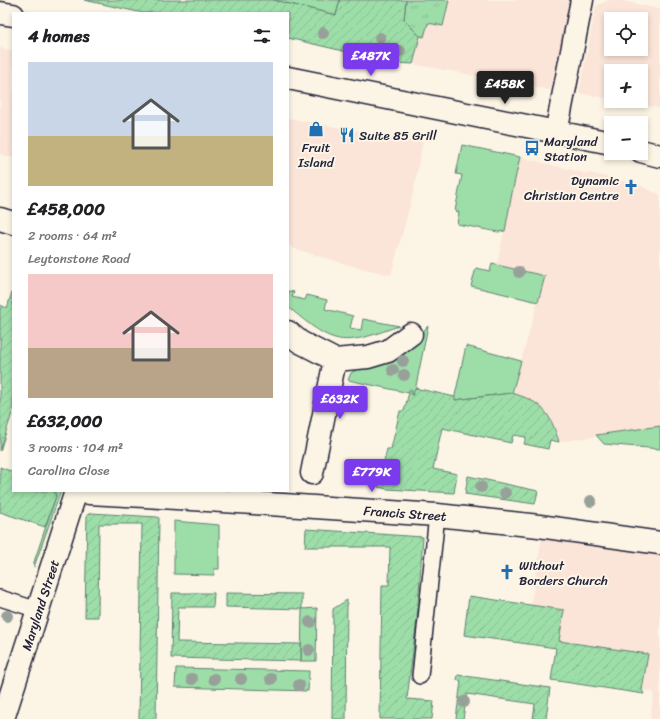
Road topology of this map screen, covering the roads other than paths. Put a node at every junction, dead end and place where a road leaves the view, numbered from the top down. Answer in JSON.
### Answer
{"nodes":[{"id":1,"x":582,"y":0,"type":"edge"},
{"id":2,"x":0,"y":13,"type":"edge"},
{"id":3,"x":12,"y":15,"type":"edge"},
{"id":4,"x":289,"y":78,"type":"edge"},
{"id":5,"x":556,"y":133,"type":"junction"},
{"id":6,"x":604,"y":143,"type":"edge"},
{"id":7,"x":648,"y":153,"type":"edge"},
{"id":8,"x":660,"y":156,"type":"edge"},
{"id":9,"x":0,"y":219,"type":"edge"},
{"id":10,"x":12,"y":224,"type":"edge"},
{"id":11,"x":289,"y":333,"type":"edge"},
{"id":12,"x":410,"y":334,"type":"dead end"},
{"id":13,"x":335,"y":360,"type":"junction"},
{"id":14,"x":312,"y":473,"type":"dead end"},
{"id":15,"x":76,"y":492,"type":"edge"},
{"id":16,"x":80,"y":492,"type":"edge"},
{"id":17,"x":437,"y":515,"type":"junction"},
{"id":18,"x":660,"y":543,"type":"edge"},
{"id":19,"x":0,"y":598,"type":"edge"},
{"id":20,"x":38,"y":610,"type":"junction"},
{"id":21,"x":420,"y":676,"type":"dead end"},
{"id":22,"x":3,"y":719,"type":"edge"}],
"edges":[{"from":1,"to":5,"type":"street"},
{"from":2,"to":3,"type":"street"},
{"from":4,"to":5,"type":"street"},
{"from":5,"to":6,"type":"street"},
{"from":7,"to":8,"type":"street"},
{"from":9,"to":10,"type":"street"},
{"from":11,"to":13,"type":"street"},
{"from":12,"to":13,"type":"street"},
{"from":13,"to":14,"type":"street"},
{"from":15,"to":20,"type":"street","name":"Maryland Street"},
{"from":16,"to":17,"type":"street","name":"Francis Street"},
{"from":17,"to":18,"type":"street","name":"Francis Street"},
{"from":17,"to":21,"type":"lane"},
{"from":19,"to":20,"type":"lane"},
{"from":20,"to":22,"type":"street","name":"Maryland Street"}]}
